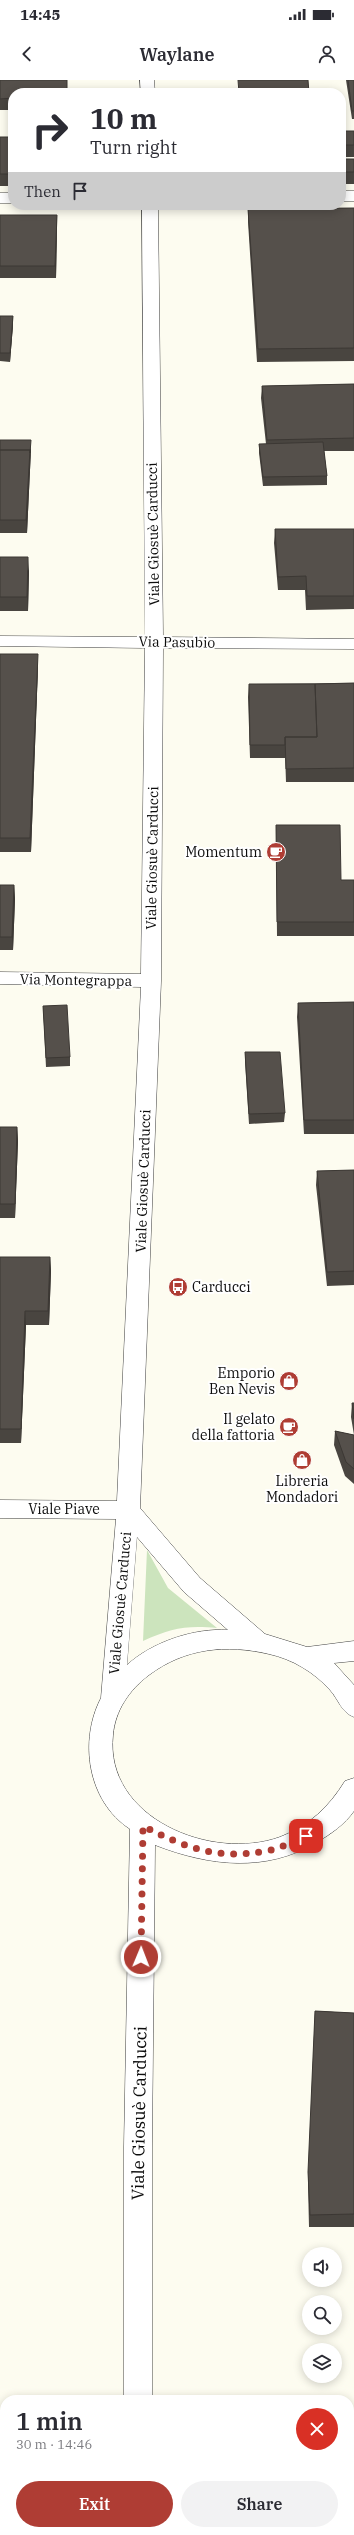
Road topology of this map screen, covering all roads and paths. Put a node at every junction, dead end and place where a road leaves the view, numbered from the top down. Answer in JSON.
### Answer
{"nodes":[{"id":1,"x":150,"y":210,"type":"edge"},
{"id":2,"x":0,"y":641,"type":"edge"},
{"id":3,"x":154,"y":642,"type":"junction"},
{"id":4,"x":354,"y":644,"type":"edge"},
{"id":5,"x":0,"y":978,"type":"edge"},
{"id":6,"x":151,"y":981,"type":"junction"},
{"id":7,"x":0,"y":1509,"type":"edge"},
{"id":8,"x":128,"y":1510,"type":"junction"},
{"id":9,"x":256,"y":1640,"type":"junction"},
{"id":10,"x":354,"y":1651,"type":"edge"},
{"id":11,"x":305,"y":1657,"type":"junction"},
{"id":12,"x":112,"y":1696,"type":"junction"},
{"id":13,"x":354,"y":1707,"type":"edge"},
{"id":14,"x":354,"y":1788,"type":"edge"},
{"id":15,"x":346,"y":1814,"type":"edge"},
{"id":16,"x":143,"y":1826,"type":"junction"},
{"id":17,"x":138,"y":2395,"type":"edge"}],
"edges":[{"from":1,"to":3,"type":"street","name":"Viale Giosuè Carducci"},
{"from":2,"to":3,"type":"street","name":"Via Pasubio"},
{"from":3,"to":4,"type":"street","name":"Via Pasubio"},
{"from":3,"to":6,"type":"street","name":"Viale Giosuè Carducci"},
{"from":5,"to":6,"type":"street","name":"Via Montegrappa"},
{"from":6,"to":8,"type":"street","name":"Viale Giosuè Carducci"},
{"from":7,"to":8,"type":"street","name":"Viale Piave"},
{"from":8,"to":9,"type":"street","name":"Viale Giosuè Carducci"},
{"from":8,"to":12,"type":"street","name":"Viale Giosuè Carducci"},
{"from":9,"to":11,"type":"street"},
{"from":9,"to":12,"type":"street"},
{"from":10,"to":11,"type":"street"},
{"from":11,"to":13,"type":"street"},
{"from":12,"to":16,"type":"street"},
{"from":14,"to":15,"type":"street"},
{"from":15,"to":16,"type":"street"},
{"from":16,"to":17,"type":"street","name":"Viale Giosuè Carducci"}]}
